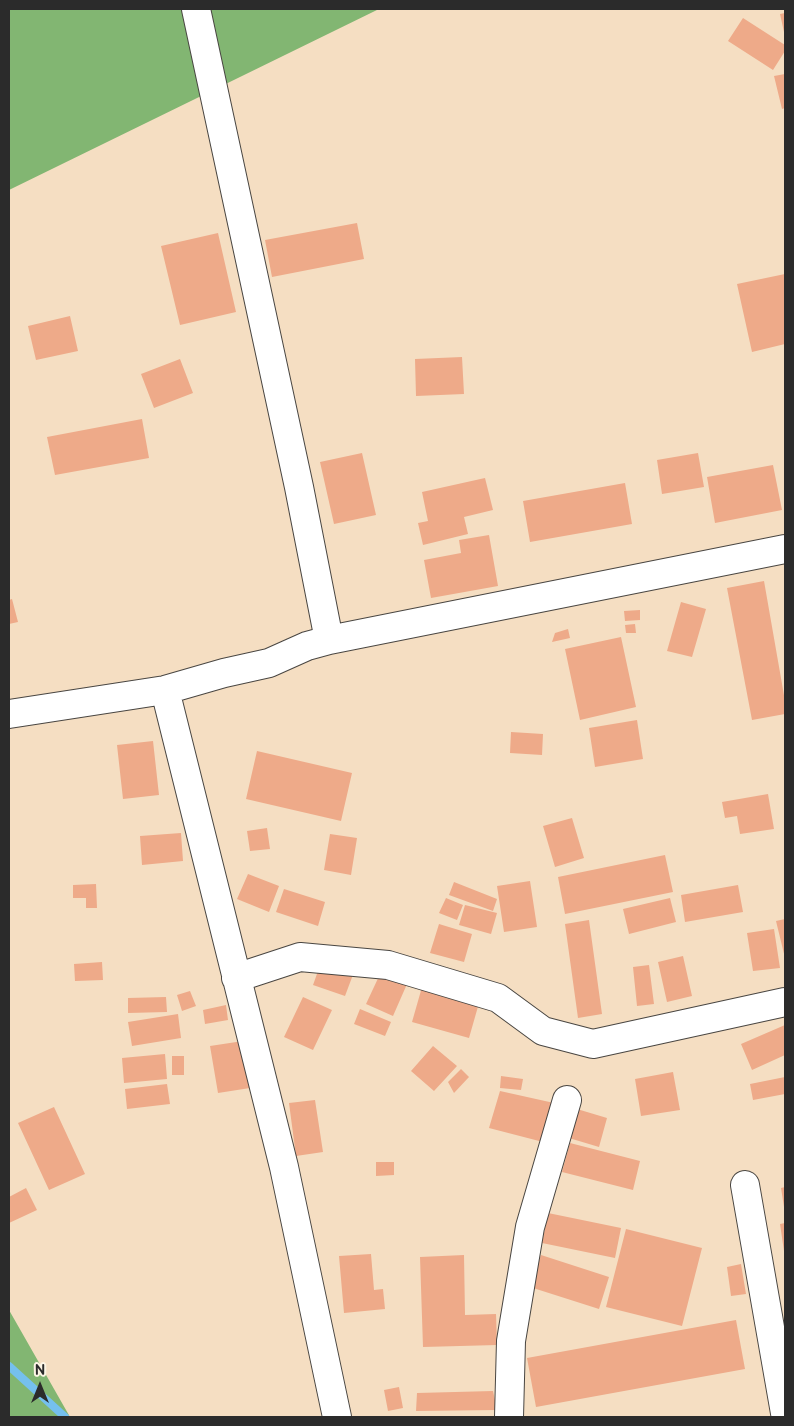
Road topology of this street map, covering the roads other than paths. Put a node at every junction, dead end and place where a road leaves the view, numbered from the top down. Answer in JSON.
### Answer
{"nodes":[{"id":1,"x":196,"y":9,"type":"edge"},
{"id":2,"x":785,"y":549,"type":"edge"},
{"id":3,"x":329,"y":640,"type":"junction"},
{"id":4,"x":165,"y":690,"type":"junction"},
{"id":5,"x":9,"y":714,"type":"edge"},
{"id":6,"x":236,"y":978,"type":"junction"},
{"id":7,"x":785,"y":1002,"type":"edge"},
{"id":8,"x":566,"y":1100,"type":"dead end"},
{"id":9,"x":745,"y":1185,"type":"dead end"},
{"id":10,"x":785,"y":1413,"type":"edge"},
{"id":11,"x":338,"y":1417,"type":"edge"},
{"id":12,"x":509,"y":1417,"type":"edge"}],
"edges":[{"from":1,"to":3,"type":"street"},
{"from":2,"to":3,"type":"street"},
{"from":3,"to":4,"type":"street"},
{"from":4,"to":5,"type":"street"},
{"from":4,"to":6,"type":"street"},
{"from":6,"to":7,"type":"street"},
{"from":6,"to":11,"type":"street"},
{"from":8,"to":12,"type":"street"},
{"from":9,"to":10,"type":"street"}]}
